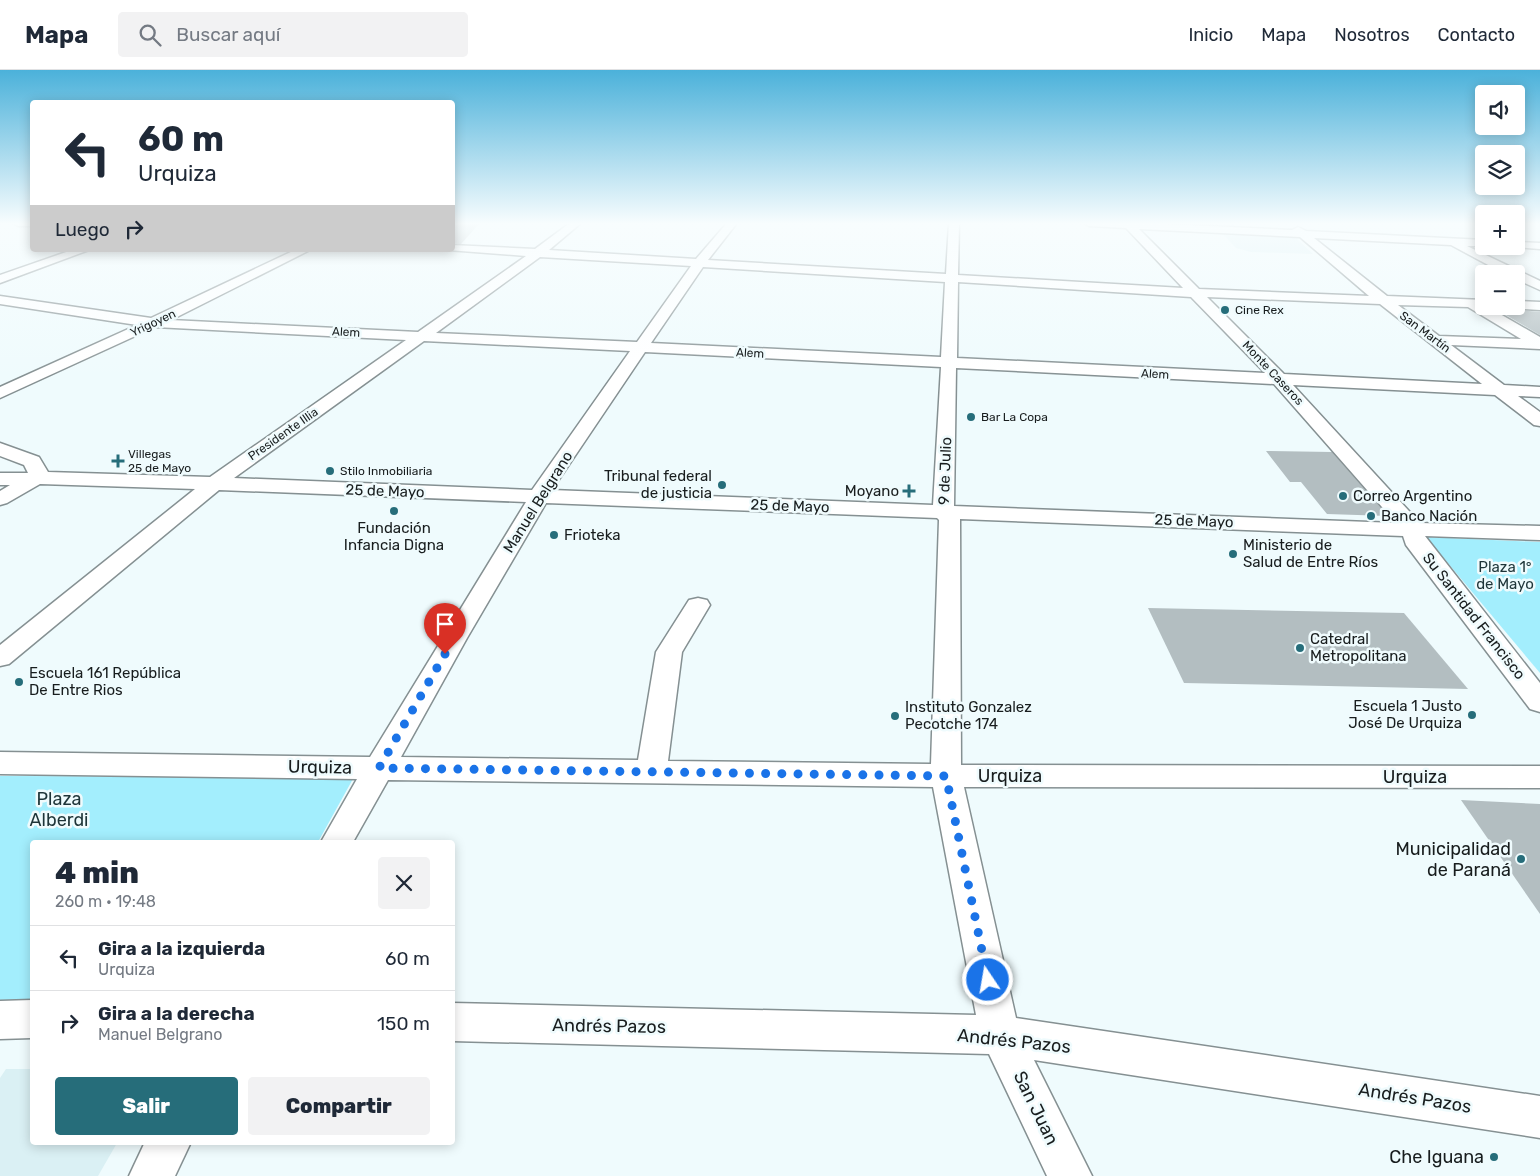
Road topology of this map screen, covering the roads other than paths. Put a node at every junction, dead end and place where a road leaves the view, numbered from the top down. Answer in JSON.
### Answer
{"nodes":[{"id":1,"x":15,"y":275,"type":"edge"},
{"id":2,"x":253,"y":275,"type":"edge"},
{"id":3,"x":508,"y":275,"type":"edge"},
{"id":4,"x":691,"y":275,"type":"edge"},
{"id":5,"x":898,"y":275,"type":"edge"},
{"id":6,"x":951,"y":275,"type":"edge"},
{"id":7,"x":1178,"y":275,"type":"edge"},
{"id":8,"x":1352,"y":275,"type":"edge"},
{"id":9,"x":951,"y":278,"type":"junction"},
{"id":10,"x":1525,"y":278,"type":"edge"},
{"id":11,"x":0,"y":280,"type":"edge"},
{"id":12,"x":1540,"y":286,"type":"edge"},
{"id":13,"x":1196,"y":293,"type":"junction"},
{"id":14,"x":0,"y":300,"type":"edge"},
{"id":15,"x":1383,"y":300,"type":"junction"},
{"id":16,"x":1475,"y":304,"type":"edge"},
{"id":17,"x":1525,"y":305,"type":"edge"},
{"id":18,"x":1540,"y":306,"type":"edge"},
{"id":19,"x":1495,"y":315,"type":"edge"},
{"id":20,"x":153,"y":323,"type":"junction"},
{"id":21,"x":422,"y":336,"type":"junction"},
{"id":22,"x":1435,"y":340,"type":"junction"},
{"id":23,"x":1540,"y":344,"type":"edge"},
{"id":24,"x":641,"y":346,"type":"junction"},
{"id":25,"x":949,"y":364,"type":"junction"},
{"id":26,"x":1281,"y":381,"type":"junction"},
{"id":27,"x":1502,"y":390,"type":"junction"},
{"id":28,"x":1540,"y":392,"type":"edge"},
{"id":29,"x":0,"y":393,"type":"edge"},
{"id":30,"x":1540,"y":421,"type":"edge"},
{"id":31,"x":0,"y":449,"type":"edge"},
{"id":32,"x":40,"y":477,"type":"junction"},
{"id":33,"x":0,"y":479,"type":"edge"},
{"id":34,"x":207,"y":489,"type":"junction"},
{"id":35,"x":0,"y":499,"type":"edge"},
{"id":36,"x":536,"y":501,"type":"junction"},
{"id":37,"x":947,"y":516,"type":"junction"},
{"id":38,"x":1540,"y":533,"type":"edge"},
{"id":39,"x":1414,"y":535,"type":"junction"},
{"id":40,"x":698,"y":605,"type":"dead end"},
{"id":41,"x":0,"y":658,"type":"edge"},
{"id":42,"x":1540,"y":702,"type":"edge"},
{"id":43,"x":0,"y":763,"type":"edge"},
{"id":44,"x":379,"y":768,"type":"junction"},
{"id":45,"x":651,"y":772,"type":"junction"},
{"id":46,"x":946,"y":776,"type":"junction"},
{"id":47,"x":1540,"y":777,"type":"edge"},
{"id":48,"x":338,"y":840,"type":"edge"},
{"id":49,"x":30,"y":1019,"type":"edge"},
{"id":50,"x":0,"y":1020,"type":"edge"},
{"id":51,"x":455,"y":1022,"type":"edge"},
{"id":52,"x":1000,"y":1035,"type":"junction"},
{"id":53,"x":1540,"y":1117,"type":"edge"},
{"id":54,"x":168,"y":1145,"type":"edge"},
{"id":55,"x":151,"y":1176,"type":"edge"},
{"id":56,"x":1070,"y":1176,"type":"edge"}],
"edges":[{"from":1,"to":11,"type":"street"},
{"from":2,"to":20,"type":"street","name":"Yrigoyen"},
{"from":3,"to":21,"type":"street","name":"Presidente Illia"},
{"from":4,"to":24,"type":"street","name":"Manuel Belgrano"},
{"from":5,"to":9,"type":"street"},
{"from":6,"to":9,"type":"street","name":"9 de Julio"},
{"from":7,"to":13,"type":"street","name":"Monte Caseros"},
{"from":8,"to":15,"type":"street","name":"San Martín"},
{"from":9,"to":13,"type":"street"},
{"from":9,"to":25,"type":"street","name":"9 de Julio"},
{"from":10,"to":12,"type":"street"},
{"from":13,"to":15,"type":"street"},
{"from":13,"to":26,"type":"street","name":"Monte Caseros"},
{"from":14,"to":20,"type":"street","name":"Alem"},
{"from":15,"to":16,"type":"street"},
{"from":15,"to":22,"type":"street","name":"San Martín"},
{"from":17,"to":18,"type":"street"},
{"from":19,"to":23,"type":"street"},
{"from":20,"to":21,"type":"street","name":"Alem"},
{"from":20,"to":29,"type":"street","name":"Yrigoyen"},
{"from":21,"to":24,"type":"street","name":"Alem"},
{"from":21,"to":34,"type":"street","name":"Presidente Illia"},
{"from":22,"to":23,"type":"street"},
{"from":22,"to":27,"type":"street","name":"San Martín"},
{"from":24,"to":25,"type":"street","name":"Alem"},
{"from":24,"to":36,"type":"street","name":"Manuel Belgrano"},
{"from":25,"to":26,"type":"street","name":"Alem"},
{"from":25,"to":37,"type":"street","name":"9 de Julio"},
{"from":26,"to":27,"type":"street","name":"Alem"},
{"from":26,"to":39,"type":"street","name":"Monte Caseros"},
{"from":27,"to":28,"type":"street","name":"Alem"},
{"from":27,"to":30,"type":"street","name":"San Martín"},
{"from":31,"to":32,"type":"street"},
{"from":32,"to":33,"type":"street","name":"25 de Mayo"},
{"from":32,"to":34,"type":"street","name":"25 de Mayo"},
{"from":32,"to":35,"type":"street"},
{"from":34,"to":36,"type":"street","name":"25 de Mayo"},
{"from":34,"to":41,"type":"street","name":"Presidente Illia"},
{"from":36,"to":37,"type":"street","name":"25 de Mayo"},
{"from":36,"to":44,"type":"street","name":"Manuel Belgrano"},
{"from":37,"to":39,"type":"street","name":"25 de Mayo"},
{"from":37,"to":46,"type":"street","name":"9 de Julio"},
{"from":38,"to":39,"type":"street","name":"25 de Mayo"},
{"from":39,"to":42,"type":"street","name":"Su Santidad Francisco"},
{"from":40,"to":45,"type":"street"},
{"from":43,"to":44,"type":"street","name":"Urquiza"},
{"from":44,"to":45,"type":"street","name":"Urquiza"},
{"from":44,"to":48,"type":"street","name":"Manuel Belgrano"},
{"from":45,"to":46,"type":"street","name":"Urquiza"},
{"from":46,"to":47,"type":"street","name":"Urquiza"},
{"from":46,"to":52,"type":"street","name":"San Juan"},
{"from":49,"to":50,"type":"street"},
{"from":51,"to":52,"type":"street","name":"Andrés Pazos"},
{"from":52,"to":53,"type":"street","name":"Andrés Pazos"},
{"from":52,"to":56,"type":"street","name":"San Juan"},
{"from":54,"to":55,"type":"street"}]}
